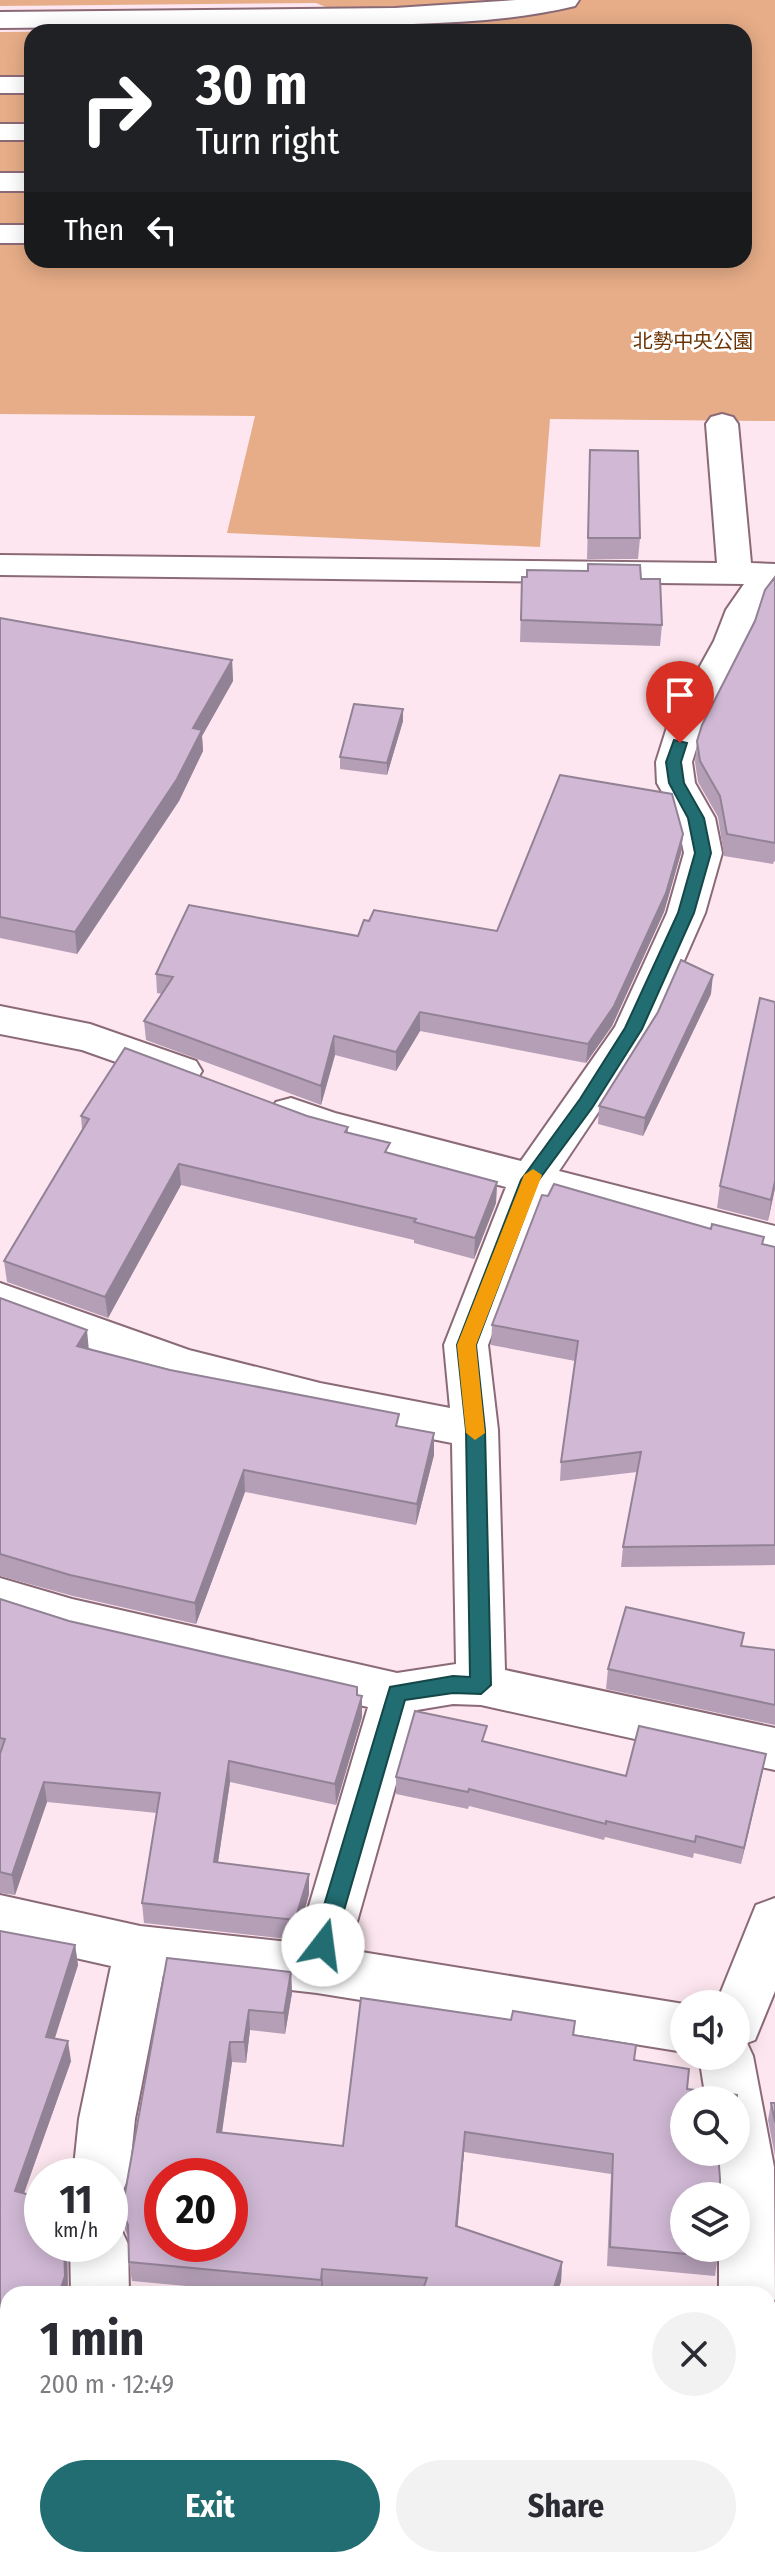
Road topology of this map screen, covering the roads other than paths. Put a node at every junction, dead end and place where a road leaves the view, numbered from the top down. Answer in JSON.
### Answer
{"nodes":[{"id":1,"x":566,"y":0,"type":"edge"},
{"id":2,"x":0,"y":20,"type":"edge"},
{"id":3,"x":0,"y":85,"type":"edge"},
{"id":4,"x":24,"y":85,"type":"edge"},
{"id":5,"x":0,"y":132,"type":"edge"},
{"id":6,"x":24,"y":132,"type":"edge"},
{"id":7,"x":0,"y":182,"type":"edge"},
{"id":8,"x":24,"y":182,"type":"edge"},
{"id":9,"x":0,"y":234,"type":"edge"},
{"id":10,"x":24,"y":234,"type":"edge"},
{"id":11,"x":722,"y":424,"type":"dead end"},
{"id":12,"x":0,"y":565,"type":"edge"},
{"id":13,"x":759,"y":573,"type":"edge"},
{"id":14,"x":0,"y":1020,"type":"edge"},
{"id":15,"x":530,"y":1180,"type":"junction"},
{"id":16,"x":775,"y":1242,"type":"edge"},
{"id":17,"x":0,"y":1299,"type":"edge"},
{"id":18,"x":475,"y":1430,"type":"junction"},
{"id":19,"x":0,"y":1597,"type":"edge"},
{"id":20,"x":481,"y":1685,"type":"junction"},
{"id":21,"x":397,"y":1693,"type":"junction"},
{"id":22,"x":775,"y":1749,"type":"edge"},
{"id":23,"x":0,"y":1918,"type":"edge"},
{"id":24,"x":775,"y":1921,"type":"edge"},
{"id":25,"x":140,"y":1949,"type":"junction"},
{"id":26,"x":317,"y":1969,"type":"junction"},
{"id":27,"x":749,"y":1990,"type":"edge"},
{"id":28,"x":670,"y":2026,"type":"edge"},
{"id":29,"x":103,"y":2158,"type":"edge"},
{"id":30,"x":746,"y":2166,"type":"edge"},
{"id":31,"x":99,"y":2262,"type":"edge"},
{"id":32,"x":100,"y":2286,"type":"edge"},
{"id":33,"x":748,"y":2286,"type":"edge"}],
"edges":[{"from":1,"to":2,"type":"street"},
{"from":3,"to":4,"type":"street"},
{"from":5,"to":6,"type":"street"},
{"from":7,"to":8,"type":"street"},
{"from":9,"to":10,"type":"street"},
{"from":11,"to":13,"type":"street"},
{"from":12,"to":13,"type":"street"},
{"from":13,"to":15,"type":"street"},
{"from":14,"to":15,"type":"street"},
{"from":15,"to":16,"type":"street"},
{"from":15,"to":18,"type":"street"},
{"from":17,"to":18,"type":"street"},
{"from":18,"to":20,"type":"street"},
{"from":19,"to":21,"type":"street"},
{"from":20,"to":21,"type":"street"},
{"from":20,"to":22,"type":"street"},
{"from":21,"to":26,"type":"street"},
{"from":23,"to":25,"type":"street"},
{"from":24,"to":27,"type":"street"},
{"from":25,"to":26,"type":"street"},
{"from":25,"to":29,"type":"street"},
{"from":26,"to":28,"type":"street"},
{"from":30,"to":33,"type":"street"},
{"from":31,"to":32,"type":"street"}]}
